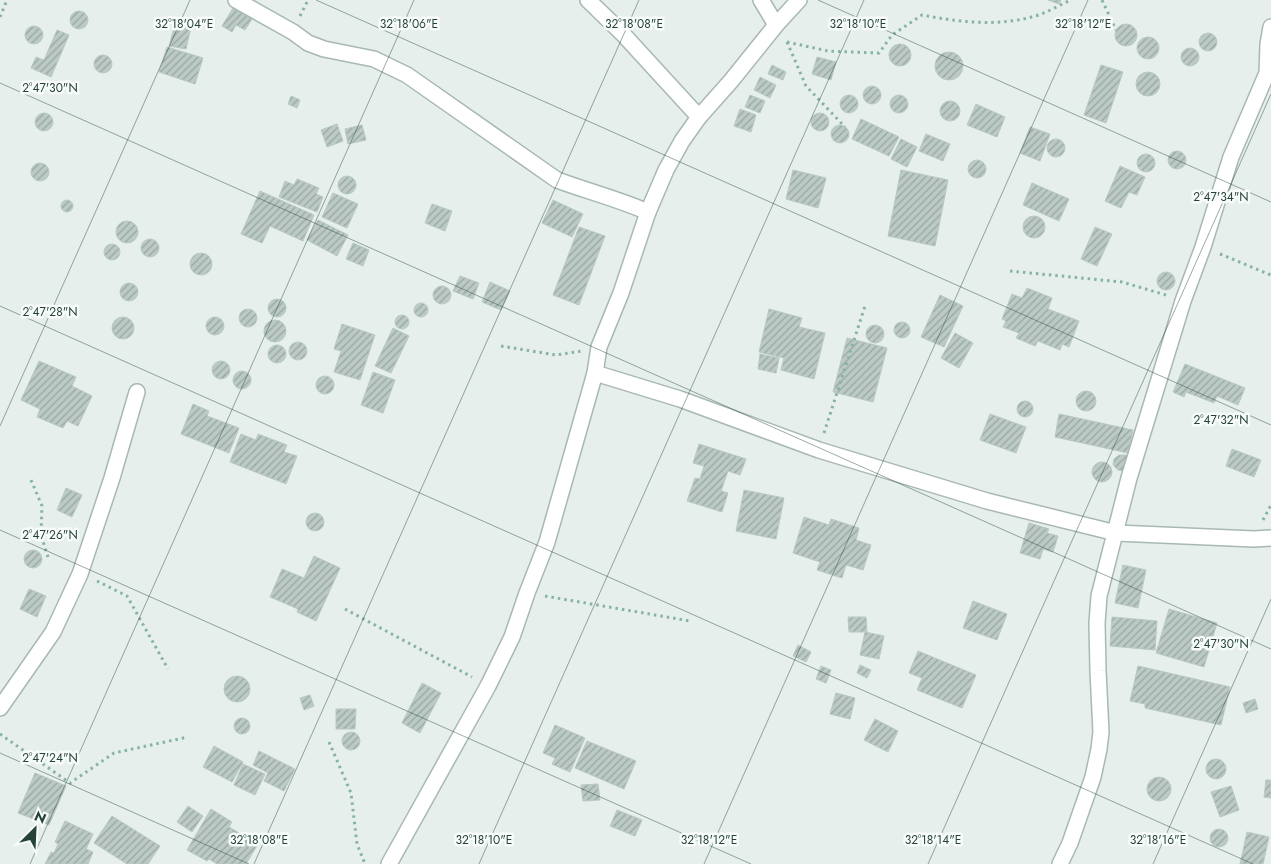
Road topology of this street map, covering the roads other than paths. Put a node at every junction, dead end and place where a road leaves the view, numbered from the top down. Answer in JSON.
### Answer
{"nodes":[{"id":1,"x":236,"y":0,"type":"edge"},
{"id":2,"x":588,"y":0,"type":"edge"},
{"id":3,"x":761,"y":0,"type":"edge"},
{"id":4,"x":799,"y":0,"type":"edge"},
{"id":5,"x":776,"y":25,"type":"junction"},
{"id":6,"x":1271,"y":27,"type":"edge"},
{"id":7,"x":699,"y":117,"type":"junction"},
{"id":8,"x":648,"y":212,"type":"junction"},
{"id":9,"x":595,"y":373,"type":"junction"},
{"id":10,"x":137,"y":392,"type":"dead end"},
{"id":11,"x":1116,"y":532,"type":"junction"},
{"id":12,"x":1271,"y":538,"type":"edge"},
{"id":13,"x":0,"y":708,"type":"edge"},
{"id":14,"x":389,"y":864,"type":"edge"},
{"id":15,"x":1060,"y":864,"type":"edge"}],
"edges":[{"from":1,"to":8,"type":"street"},
{"from":2,"to":7,"type":"street"},
{"from":3,"to":5,"type":"street"},
{"from":4,"to":5,"type":"street"},
{"from":5,"to":7,"type":"street"},
{"from":6,"to":11,"type":"street"},
{"from":7,"to":8,"type":"street"},
{"from":8,"to":9,"type":"street"},
{"from":9,"to":11,"type":"street"},
{"from":9,"to":14,"type":"street"},
{"from":10,"to":13,"type":"street"},
{"from":11,"to":12,"type":"street"},
{"from":11,"to":15,"type":"street"}]}
